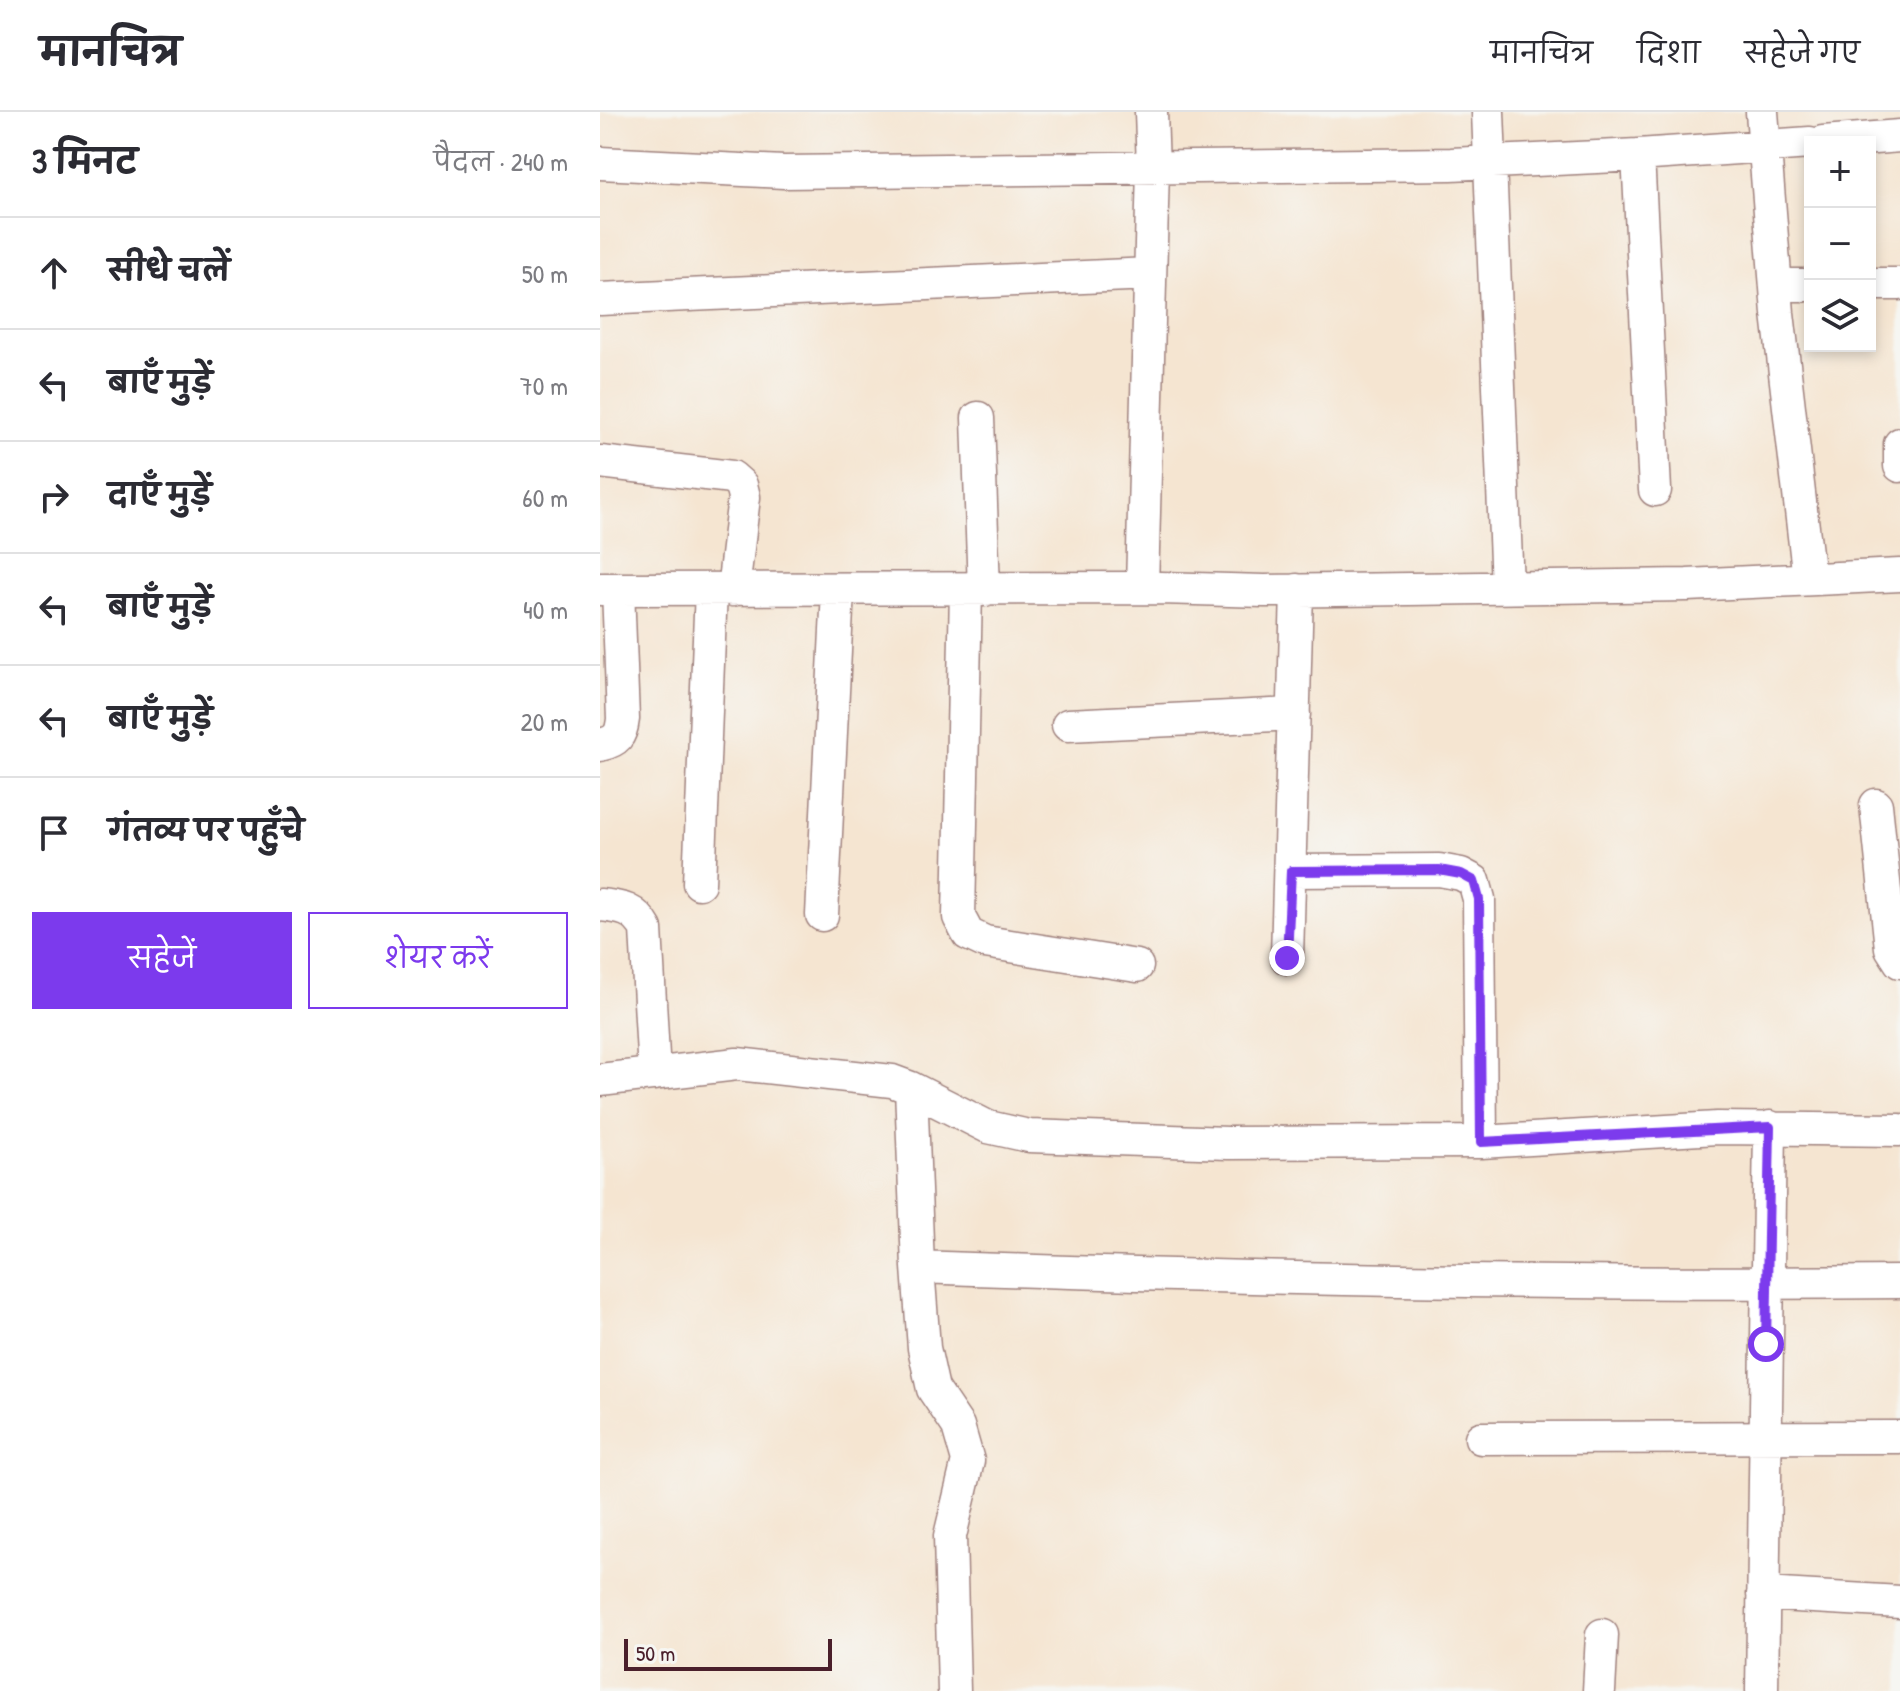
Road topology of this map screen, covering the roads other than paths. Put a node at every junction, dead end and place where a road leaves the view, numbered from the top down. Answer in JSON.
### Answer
{"nodes":[{"id":1,"x":1151,"y":112,"type":"edge"},
{"id":2,"x":1488,"y":112,"type":"edge"},
{"id":3,"x":1762,"y":112,"type":"edge"},
{"id":4,"x":1900,"y":136,"type":"edge"},
{"id":5,"x":1876,"y":138,"type":"edge"},
{"id":6,"x":1804,"y":143,"type":"edge"},
{"id":7,"x":1765,"y":146,"type":"junction"},
{"id":8,"x":1638,"y":155,"type":"junction"},
{"id":9,"x":1491,"y":160,"type":"junction"},
{"id":10,"x":600,"y":163,"type":"edge"},
{"id":11,"x":1153,"y":168,"type":"junction"},
{"id":12,"x":1150,"y":274,"type":"junction"},
{"id":13,"x":1876,"y":284,"type":"edge"},
{"id":14,"x":1900,"y":284,"type":"edge"},
{"id":15,"x":1777,"y":285,"type":"junction"},
{"id":16,"x":1804,"y":285,"type":"edge"},
{"id":17,"x":600,"y":299,"type":"edge"},
{"id":18,"x":978,"y":418,"type":"dead end"},
{"id":19,"x":1900,"y":444,"type":"edge"},
{"id":20,"x":600,"y":462,"type":"edge"},
{"id":21,"x":1900,"y":466,"type":"edge"},
{"id":22,"x":1655,"y":490,"type":"dead end"},
{"id":23,"x":1900,"y":575,"type":"edge"},
{"id":24,"x":1809,"y":579,"type":"junction"},
{"id":25,"x":1507,"y":587,"type":"junction"},
{"id":26,"x":1142,"y":588,"type":"junction"},
{"id":27,"x":609,"y":589,"type":"edge"},
{"id":28,"x":722,"y":590,"type":"junction"},
{"id":29,"x":838,"y":590,"type":"junction"},
{"id":30,"x":975,"y":590,"type":"junction"},
{"id":31,"x":1297,"y":590,"type":"junction"},
{"id":32,"x":1294,"y":714,"type":"junction"},
{"id":33,"x":1068,"y":725,"type":"dead end"},
{"id":34,"x":600,"y":745,"type":"edge"},
{"id":35,"x":1876,"y":805,"type":"dead end"},
{"id":36,"x":1291,"y":871,"type":"junction"},
{"id":37,"x":699,"y":883,"type":"dead end"},
{"id":38,"x":600,"y":905,"type":"edge"},
{"id":39,"x":822,"y":915,"type":"dead end"},
{"id":40,"x":1287,"y":958,"type":"dead end"},
{"id":41,"x":1900,"y":962,"type":"edge"},
{"id":42,"x":1137,"y":966,"type":"dead end"},
{"id":43,"x":654,"y":1074,"type":"junction"},
{"id":44,"x":600,"y":1080,"type":"edge"},
{"id":45,"x":911,"y":1088,"type":"junction"},
{"id":46,"x":1770,"y":1127,"type":"junction"},
{"id":47,"x":1900,"y":1130,"type":"edge"},
{"id":48,"x":1481,"y":1142,"type":"junction"},
{"id":49,"x":918,"y":1267,"type":"junction"},
{"id":50,"x":1900,"y":1282,"type":"edge"},
{"id":51,"x":1767,"y":1283,"type":"junction"},
{"id":52,"x":1765,"y":1435,"type":"junction"},
{"id":53,"x":1900,"y":1437,"type":"edge"},
{"id":54,"x":1481,"y":1438,"type":"dead end"},
{"id":55,"x":1763,"y":1594,"type":"junction"},
{"id":56,"x":1900,"y":1602,"type":"edge"},
{"id":57,"x":1602,"y":1635,"type":"dead end"},
{"id":58,"x":954,"y":1691,"type":"edge"},
{"id":59,"x":1599,"y":1691,"type":"edge"},
{"id":60,"x":1762,"y":1691,"type":"edge"}],
"edges":[{"from":1,"to":11,"type":"street"},
{"from":2,"to":9,"type":"street"},
{"from":3,"to":7,"type":"street"},
{"from":4,"to":5,"type":"street"},
{"from":6,"to":7,"type":"street"},
{"from":7,"to":8,"type":"street"},
{"from":7,"to":15,"type":"street"},
{"from":8,"to":9,"type":"street"},
{"from":8,"to":22,"type":"street"},
{"from":9,"to":11,"type":"street"},
{"from":9,"to":25,"type":"street"},
{"from":10,"to":11,"type":"street"},
{"from":11,"to":12,"type":"street"},
{"from":12,"to":17,"type":"street"},
{"from":12,"to":26,"type":"street"},
{"from":13,"to":14,"type":"street"},
{"from":15,"to":16,"type":"street"},
{"from":15,"to":24,"type":"street"},
{"from":18,"to":30,"type":"street"},
{"from":19,"to":21,"type":"street"},
{"from":20,"to":28,"type":"street"},
{"from":23,"to":24,"type":"street"},
{"from":24,"to":25,"type":"street"},
{"from":25,"to":31,"type":"street"},
{"from":26,"to":30,"type":"street"},
{"from":26,"to":31,"type":"street"},
{"from":27,"to":28,"type":"street"},
{"from":27,"to":34,"type":"street"},
{"from":28,"to":29,"type":"street"},
{"from":28,"to":37,"type":"street"},
{"from":29,"to":30,"type":"street"},
{"from":29,"to":39,"type":"street"},
{"from":30,"to":42,"type":"street"},
{"from":31,"to":32,"type":"street"},
{"from":32,"to":33,"type":"street"},
{"from":32,"to":36,"type":"street"},
{"from":35,"to":41,"type":"street"},
{"from":36,"to":40,"type":"street"},
{"from":36,"to":48,"type":"street"},
{"from":38,"to":43,"type":"street"},
{"from":43,"to":44,"type":"street"},
{"from":43,"to":45,"type":"street"},
{"from":45,"to":48,"type":"street"},
{"from":45,"to":49,"type":"street"},
{"from":46,"to":47,"type":"street"},
{"from":46,"to":48,"type":"street"},
{"from":46,"to":51,"type":"street"},
{"from":49,"to":51,"type":"street"},
{"from":49,"to":58,"type":"street"},
{"from":50,"to":51,"type":"street"},
{"from":51,"to":52,"type":"street"},
{"from":52,"to":53,"type":"street"},
{"from":52,"to":54,"type":"street"},
{"from":52,"to":55,"type":"street"},
{"from":55,"to":56,"type":"street"},
{"from":55,"to":60,"type":"street"},
{"from":57,"to":59,"type":"street"}]}
